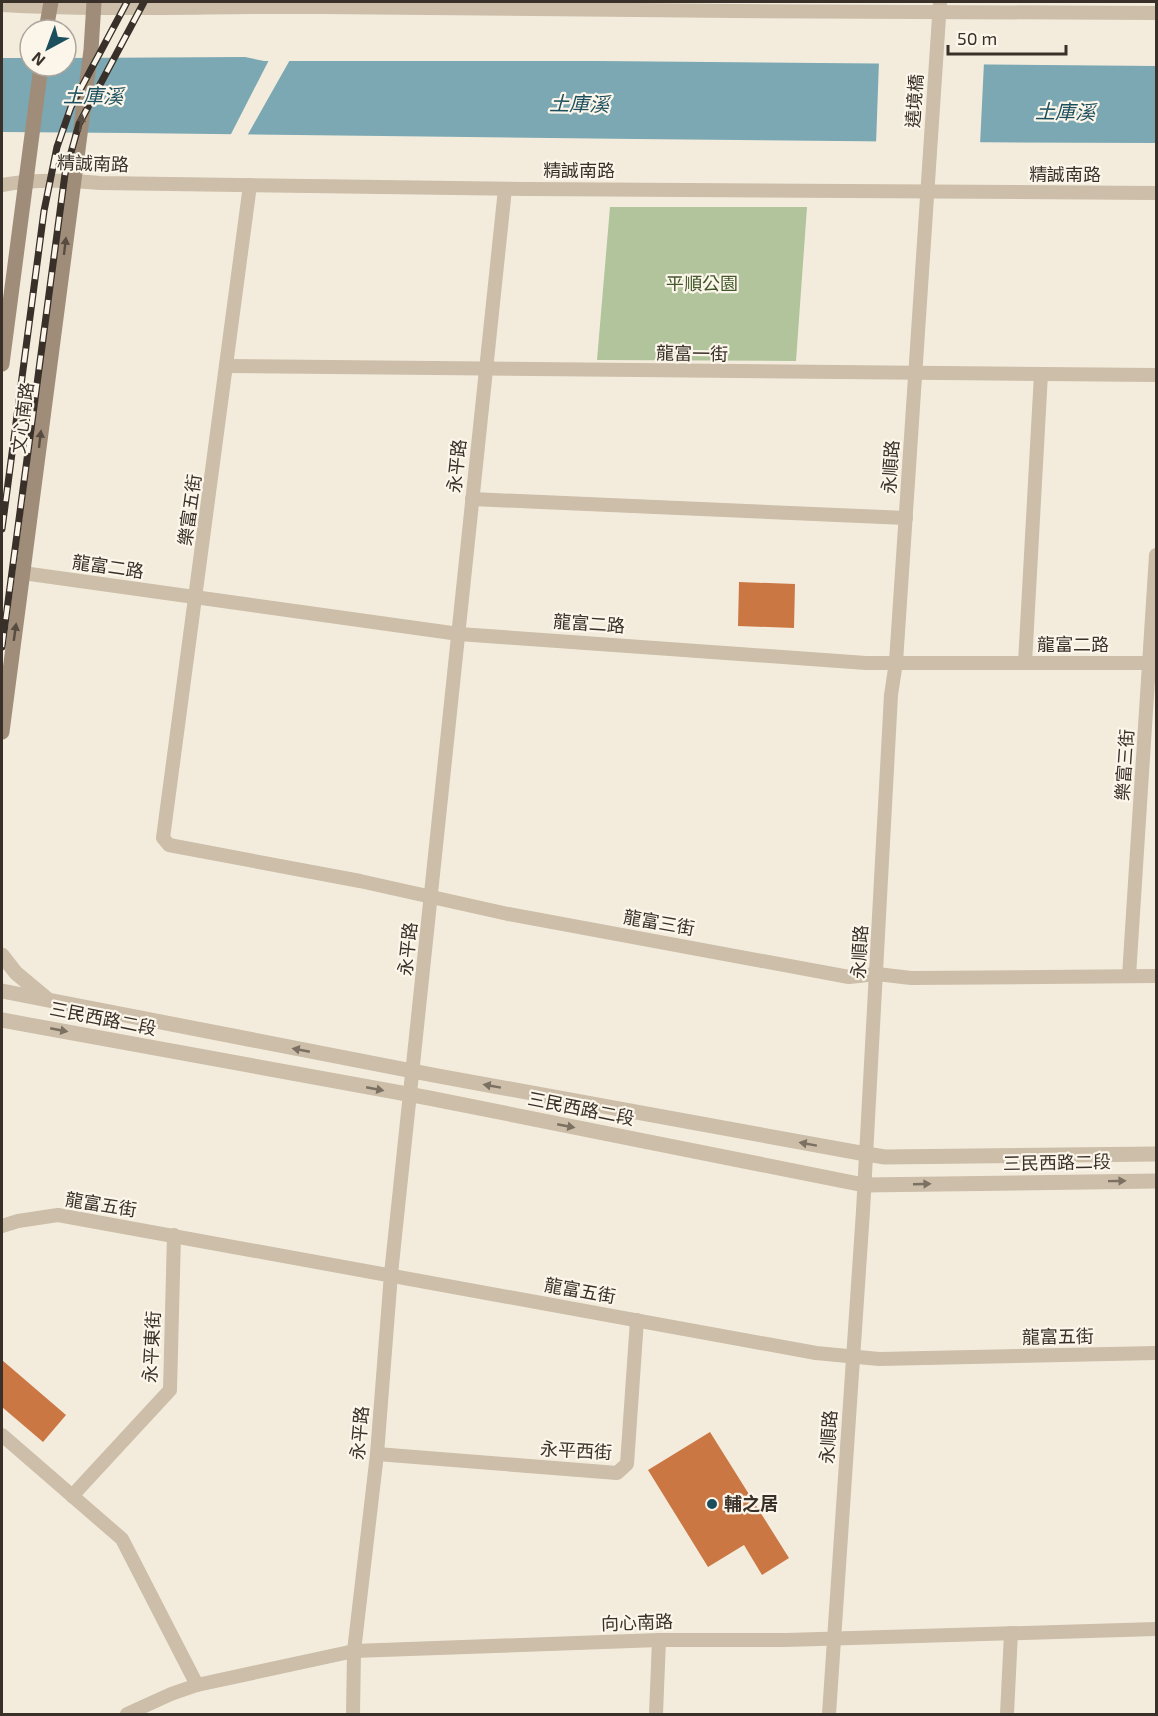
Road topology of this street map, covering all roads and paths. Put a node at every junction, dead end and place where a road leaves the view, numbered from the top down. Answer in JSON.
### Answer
{"nodes":[{"id":1,"x":2,"y":5,"type":"edge"},
{"id":2,"x":50,"y":5,"type":"edge"},
{"id":3,"x":94,"y":5,"type":"edge"},
{"id":4,"x":528,"y":6,"type":"edge"},
{"id":5,"x":939,"y":7,"type":"edge"},
{"id":6,"x":1156,"y":13,"type":"edge"},
{"id":7,"x":38,"y":78,"type":"edge"},
{"id":8,"x":73,"y":180,"type":"junction"},
{"id":9,"x":25,"y":181,"type":"junction"},
{"id":10,"x":2,"y":185,"type":"edge"},
{"id":11,"x":250,"y":185,"type":"junction"},
{"id":12,"x":505,"y":189,"type":"junction"},
{"id":13,"x":927,"y":192,"type":"junction"},
{"id":14,"x":1156,"y":193,"type":"edge"},
{"id":15,"x":2,"y":364,"type":"edge"},
{"id":16,"x":227,"y":366,"type":"junction"},
{"id":17,"x":486,"y":369,"type":"junction"},
{"id":18,"x":916,"y":373,"type":"junction"},
{"id":19,"x":1041,"y":374,"type":"junction"},
{"id":20,"x":1156,"y":375,"type":"edge"},
{"id":21,"x":472,"y":499,"type":"junction"},
{"id":22,"x":906,"y":518,"type":"junction"},
{"id":23,"x":1156,"y":555,"type":"edge"},
{"id":24,"x":23,"y":573,"type":"junction"},
{"id":25,"x":196,"y":598,"type":"junction"},
{"id":26,"x":459,"y":634,"type":"junction"},
{"id":27,"x":896,"y":662,"type":"junction"},
{"id":28,"x":1025,"y":663,"type":"junction"},
{"id":29,"x":1153,"y":663,"type":"edge"},
{"id":30,"x":2,"y":732,"type":"edge"},
{"id":31,"x":163,"y":838,"type":"joint"},
{"id":32,"x":432,"y":898,"type":"junction"},
{"id":33,"x":2,"y":955,"type":"edge"},
{"id":34,"x":877,"y":974,"type":"junction"},
{"id":35,"x":1129,"y":976,"type":"junction"},
{"id":36,"x":1156,"y":976,"type":"edge"},
{"id":37,"x":2,"y":992,"type":"edge"},
{"id":38,"x":48,"y":1000,"type":"junction"},
{"id":39,"x":2,"y":1020,"type":"edge"},
{"id":40,"x":413,"y":1071,"type":"junction"},
{"id":41,"x":410,"y":1096,"type":"junction"},
{"id":42,"x":866,"y":1154,"type":"junction"},
{"id":43,"x":1156,"y":1154,"type":"edge"},
{"id":44,"x":1156,"y":1180,"type":"edge"},
{"id":45,"x":864,"y":1185,"type":"junction"},
{"id":46,"x":2,"y":1226,"type":"edge"},
{"id":47,"x":174,"y":1235,"type":"junction"},
{"id":48,"x":391,"y":1274,"type":"junction"},
{"id":49,"x":637,"y":1320,"type":"junction"},
{"id":50,"x":1156,"y":1353,"type":"edge"},
{"id":51,"x":853,"y":1355,"type":"junction"},
{"id":52,"x":2,"y":1435,"type":"edge"},
{"id":53,"x":377,"y":1454,"type":"junction"},
{"id":54,"x":72,"y":1496,"type":"junction"},
{"id":55,"x":1156,"y":1629,"type":"edge"},
{"id":56,"x":1011,"y":1633,"type":"junction"},
{"id":57,"x":833,"y":1638,"type":"junction"},
{"id":58,"x":659,"y":1640,"type":"junction"},
{"id":59,"x":354,"y":1651,"type":"junction"},
{"id":60,"x":197,"y":1685,"type":"junction"},
{"id":61,"x":128,"y":1714,"type":"edge"},
{"id":62,"x":353,"y":1714,"type":"edge"},
{"id":63,"x":656,"y":1714,"type":"edge"},
{"id":64,"x":829,"y":1714,"type":"edge"},
{"id":65,"x":1007,"y":1714,"type":"edge"}],
"edges":[{"from":1,"to":2,"type":"street"},
{"from":2,"to":3,"type":"street"},
{"from":3,"to":4,"type":"street"},
{"from":8,"to":3,"type":"main road","name":"文心南路","one_way":true},
{"from":4,"to":5,"type":"street"},
{"from":5,"to":6,"type":"street"},
{"from":5,"to":13,"type":"street","name":"遶境橋"},
{"from":7,"to":9,"type":"main road","name":"文心南路"},
{"from":8,"to":9,"type":"street","name":"精誠南路"},
{"from":8,"to":11,"type":"street","name":"精誠南路"},
{"from":24,"to":8,"type":"main road","name":"文心南路","one_way":true},
{"from":9,"to":10,"type":"street","name":"精誠南路"},
{"from":9,"to":15,"type":"main road","name":"文心南路"},
{"from":11,"to":12,"type":"street","name":"精誠南路"},
{"from":11,"to":16,"type":"street","name":"樂富五街"},
{"from":12,"to":13,"type":"street","name":"精誠南路"},
{"from":12,"to":17,"type":"street","name":"永平路"},
{"from":13,"to":14,"type":"street","name":"精誠南路"},
{"from":13,"to":18,"type":"street","name":"永順路"},
{"from":16,"to":17,"type":"street","name":"龍富一街"},
{"from":16,"to":25,"type":"street","name":"樂富五街"},
{"from":17,"to":18,"type":"street","name":"龍富一街"},
{"from":17,"to":21,"type":"street","name":"永平路"},
{"from":18,"to":19,"type":"street","name":"龍富一街"},
{"from":18,"to":22,"type":"street","name":"永順路"},
{"from":19,"to":20,"type":"street","name":"龍富一街"},
{"from":19,"to":28,"type":"street"},
{"from":21,"to":22,"type":"street"},
{"from":21,"to":26,"type":"street","name":"永平路"},
{"from":22,"to":27,"type":"street","name":"永順路"},
{"from":23,"to":29,"type":"street","name":"樂富三街"},
{"from":24,"to":25,"type":"street","name":"龍富二路"},
{"from":30,"to":24,"type":"main road","name":"文心南路","one_way":true},
{"from":25,"to":26,"type":"street","name":"龍富二路"},
{"from":25,"to":31,"type":"street","name":"樂富五街"},
{"from":26,"to":27,"type":"street","name":"龍富二路"},
{"from":26,"to":32,"type":"street","name":"永平路"},
{"from":27,"to":28,"type":"street","name":"龍富二路"},
{"from":27,"to":34,"type":"street","name":"永順路"},
{"from":28,"to":29,"type":"street","name":"龍富二路"},
{"from":29,"to":35,"type":"street","name":"樂富三街"},
{"from":31,"to":32,"type":"street","name":"龍富三街"},
{"from":32,"to":34,"type":"street","name":"龍富三街"},
{"from":32,"to":40,"type":"street","name":"永平路"},
{"from":33,"to":38,"type":"street"},
{"from":34,"to":35,"type":"street","name":"龍富三街"},
{"from":34,"to":42,"type":"street","name":"永順路"},
{"from":35,"to":36,"type":"street","name":"龍富三街"},
{"from":37,"to":38,"type":"street","name":"三民西路二段"},
{"from":40,"to":38,"type":"street","name":"三民西路二段","one_way":true},
{"from":39,"to":41,"type":"street","name":"三民西路二段","one_way":true},
{"from":40,"to":41,"type":"street","name":"永平路"},
{"from":42,"to":40,"type":"street","name":"三民西路二段","one_way":true},
{"from":41,"to":45,"type":"street","name":"三民西路二段","one_way":true},
{"from":41,"to":48,"type":"street","name":"永平路"},
{"from":42,"to":43,"type":"street","name":"三民西路二段"},
{"from":42,"to":45,"type":"street","name":"永順路"},
{"from":45,"to":44,"type":"street","name":"三民西路二段","one_way":true},
{"from":45,"to":51,"type":"street","name":"永順路"},
{"from":46,"to":47,"type":"street","name":"龍富五街"},
{"from":47,"to":48,"type":"street","name":"龍富五街"},
{"from":47,"to":54,"type":"street","name":"永平東街"},
{"from":48,"to":49,"type":"street","name":"龍富五街"},
{"from":48,"to":53,"type":"street","name":"永平路"},
{"from":49,"to":51,"type":"street","name":"龍富五街"},
{"from":49,"to":53,"type":"street","name":"永平西街"},
{"from":50,"to":51,"type":"street","name":"龍富五街"},
{"from":51,"to":57,"type":"street","name":"永順路"},
{"from":52,"to":54,"type":"street"},
{"from":53,"to":59,"type":"street","name":"永平路"},
{"from":54,"to":60,"type":"street"},
{"from":55,"to":56,"type":"street","name":"向心南路"},
{"from":56,"to":57,"type":"street","name":"向心南路"},
{"from":56,"to":65,"type":"street"},
{"from":57,"to":58,"type":"street","name":"向心南路"},
{"from":57,"to":64,"type":"street","name":"永順路"},
{"from":58,"to":59,"type":"street","name":"向心南路"},
{"from":58,"to":63,"type":"street"},
{"from":59,"to":60,"type":"street","name":"向心南路"},
{"from":59,"to":62,"type":"street","name":"永平路"},
{"from":60,"to":61,"type":"street","name":"向心南路"}]}
